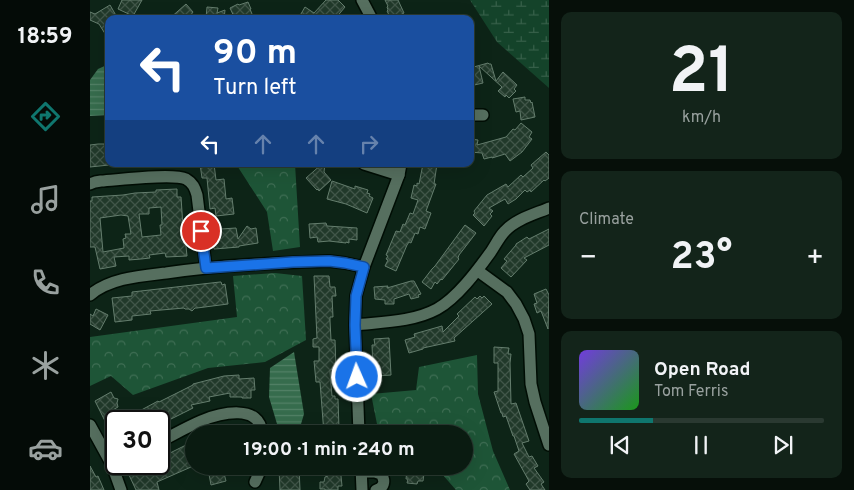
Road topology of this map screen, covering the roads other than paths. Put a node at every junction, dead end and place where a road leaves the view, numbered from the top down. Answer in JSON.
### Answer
{"nodes":[{"id":1,"x":362,"y":0,"type":"edge"},
{"id":2,"x":370,"y":15,"type":"edge"},
{"id":3,"x":474,"y":115,"type":"edge"},
{"id":4,"x":483,"y":115,"type":"dead end"},
{"id":5,"x":386,"y":167,"type":"edge"},
{"id":6,"x":400,"y":169,"type":"edge"},
{"id":7,"x":90,"y":184,"type":"edge"},
{"id":8,"x":549,"y":208,"type":"edge"},
{"id":9,"x":364,"y":267,"type":"junction"},
{"id":10,"x":206,"y":268,"type":"junction"},
{"id":11,"x":478,"y":271,"type":"junction"},
{"id":12,"x":90,"y":279,"type":"edge"},
{"id":13,"x":93,"y":293,"type":"edge"},
{"id":14,"x":355,"y":325,"type":"junction"},
{"id":15,"x":90,"y":425,"type":"edge"},
{"id":16,"x":193,"y":425,"type":"edge"},
{"id":17,"x":261,"y":425,"type":"edge"},
{"id":18,"x":359,"y":425,"type":"edge"},
{"id":19,"x":185,"y":429,"type":"edge"},
{"id":20,"x":170,"y":436,"type":"edge"},
{"id":21,"x":549,"y":445,"type":"edge"},
{"id":22,"x":105,"y":449,"type":"edge"},
{"id":23,"x":117,"y":475,"type":"edge"},
{"id":24,"x":258,"y":475,"type":"edge"},
{"id":25,"x":361,"y":475,"type":"edge"},
{"id":26,"x":381,"y":475,"type":"edge"},
{"id":27,"x":254,"y":482,"type":"dead end"},
{"id":28,"x":122,"y":490,"type":"edge"},
{"id":29,"x":362,"y":490,"type":"edge"},
{"id":30,"x":376,"y":490,"type":"edge"}],
"edges":[{"from":1,"to":2,"type":"street"},
{"from":3,"to":4,"type":"street"},
{"from":5,"to":6,"type":"street"},
{"from":6,"to":9,"type":"street"},
{"from":7,"to":10,"type":"street"},
{"from":8,"to":11,"type":"street"},
{"from":9,"to":10,"type":"street"},
{"from":9,"to":14,"type":"street"},
{"from":10,"to":13,"type":"street"},
{"from":11,"to":14,"type":"street"},
{"from":11,"to":21,"type":"street"},
{"from":12,"to":13,"type":"street"},
{"from":14,"to":18,"type":"street"},
{"from":15,"to":22,"type":"street"},
{"from":16,"to":17,"type":"street"},
{"from":19,"to":20,"type":"street"},
{"from":23,"to":28,"type":"street"},
{"from":24,"to":27,"type":"street"},
{"from":25,"to":29,"type":"street"},
{"from":26,"to":30,"type":"street"}]}
